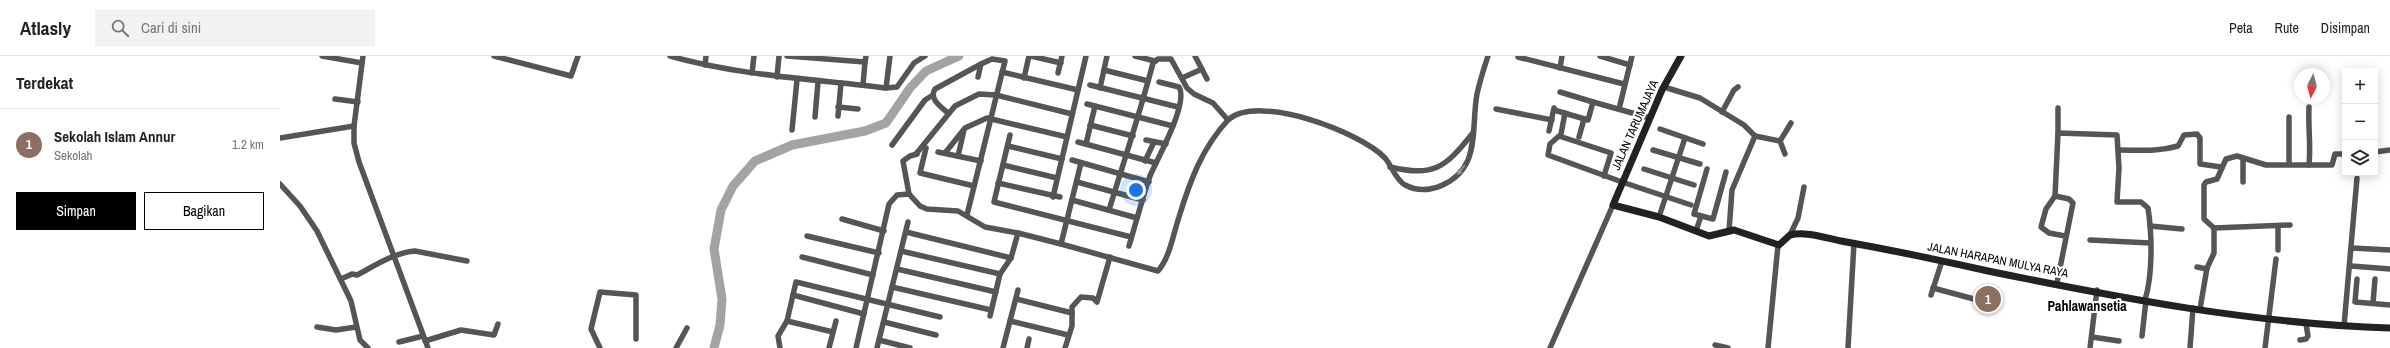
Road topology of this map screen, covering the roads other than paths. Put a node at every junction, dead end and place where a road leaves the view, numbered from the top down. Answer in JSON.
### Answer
{"nodes":[{"id":1,"x":322,"y":56,"type":"edge"},
{"id":2,"x":363,"y":56,"type":"edge"},
{"id":3,"x":494,"y":56,"type":"edge"},
{"id":4,"x":578,"y":56,"type":"edge"},
{"id":5,"x":670,"y":56,"type":"edge"},
{"id":6,"x":706,"y":56,"type":"edge"},
{"id":7,"x":754,"y":56,"type":"edge"},
{"id":8,"x":779,"y":56,"type":"edge"},
{"id":9,"x":787,"y":56,"type":"edge"},
{"id":10,"x":890,"y":56,"type":"edge"},
{"id":11,"x":914,"y":56,"type":"edge"},
{"id":12,"x":925,"y":56,"type":"edge"},
{"id":13,"x":1030,"y":56,"type":"edge"},
{"id":14,"x":1062,"y":56,"type":"edge"},
{"id":15,"x":1084,"y":56,"type":"edge"},
{"id":16,"x":1108,"y":56,"type":"edge"},
{"id":17,"x":1136,"y":56,"type":"edge"},
{"id":18,"x":1195,"y":56,"type":"edge"},
{"id":19,"x":1488,"y":56,"type":"edge"},
{"id":20,"x":1562,"y":56,"type":"edge"},
{"id":21,"x":1600,"y":56,"type":"edge"},
{"id":22,"x":1632,"y":56,"type":"edge"},
{"id":23,"x":1681,"y":56,"type":"edge"},
{"id":24,"x":1146,"y":57,"type":"edge"},
{"id":25,"x":1518,"y":57,"type":"dead end"},
{"id":26,"x":686,"y":58,"type":"edge"},
{"id":27,"x":1171,"y":58,"type":"edge"},
{"id":28,"x":865,"y":59,"type":"edge"},
{"id":29,"x":1155,"y":61,"type":"junction"},
{"id":30,"x":362,"y":63,"type":"junction"},
{"id":31,"x":914,"y":63,"type":"junction"},
{"id":32,"x":1060,"y":63,"type":"junction"},
{"id":33,"x":981,"y":64,"type":"junction"},
{"id":34,"x":705,"y":65,"type":"junction"},
{"id":35,"x":1630,"y":65,"type":"junction"},
{"id":36,"x":1560,"y":68,"type":"junction"},
{"id":37,"x":1202,"y":69,"type":"junction"},
{"id":38,"x":1104,"y":70,"type":"junction"},
{"id":39,"x":1002,"y":72,"type":"junction"},
{"id":40,"x":1058,"y":73,"type":"dead end"},
{"id":41,"x":752,"y":74,"type":"junction"},
{"id":42,"x":978,"y":76,"type":"dead end"},
{"id":43,"x":777,"y":77,"type":"junction"},
{"id":44,"x":1024,"y":78,"type":"junction"},
{"id":45,"x":1182,"y":78,"type":"junction"},
{"id":46,"x":1207,"y":79,"type":"dead end"},
{"id":47,"x":797,"y":80,"type":"junction"},
{"id":48,"x":1148,"y":81,"type":"junction"},
{"id":49,"x":818,"y":82,"type":"junction"},
{"id":50,"x":1159,"y":82,"type":"dead end"},
{"id":51,"x":841,"y":83,"type":"junction"},
{"id":52,"x":1624,"y":84,"type":"junction"},
{"id":53,"x":863,"y":85,"type":"junction"},
{"id":54,"x":1090,"y":86,"type":"dead end"},
{"id":55,"x":1664,"y":87,"type":"junction"},
{"id":56,"x":1738,"y":87,"type":"dead end"},
{"id":57,"x":886,"y":88,"type":"junction"},
{"id":58,"x":1100,"y":88,"type":"junction"},
{"id":59,"x":1078,"y":90,"type":"junction"},
{"id":60,"x":1560,"y":92,"type":"dead end"},
{"id":61,"x":933,"y":95,"type":"junction"},
{"id":62,"x":996,"y":95,"type":"junction"},
{"id":63,"x":335,"y":99,"type":"dead end"},
{"id":64,"x":1144,"y":99,"type":"junction"},
{"id":65,"x":358,"y":102,"type":"junction"},
{"id":66,"x":1593,"y":102,"type":"junction"},
{"id":67,"x":1087,"y":104,"type":"dead end"},
{"id":68,"x":1095,"y":106,"type":"junction"},
{"id":69,"x":838,"y":107,"type":"junction"},
{"id":70,"x":1178,"y":107,"type":"junction"},
{"id":71,"x":2309,"y":107,"type":"dead end"},
{"id":72,"x":2058,"y":108,"type":"dead end"},
{"id":73,"x":858,"y":109,"type":"dead end"},
{"id":74,"x":1496,"y":109,"type":"dead end"},
{"id":75,"x":1619,"y":109,"type":"junction"},
{"id":76,"x":1722,"y":112,"type":"junction"},
{"id":77,"x":948,"y":113,"type":"junction"},
{"id":78,"x":1072,"y":114,"type":"junction"},
{"id":79,"x":1565,"y":114,"type":"junction"},
{"id":80,"x":838,"y":116,"type":"dead end"},
{"id":81,"x":814,"y":117,"type":"dead end"},
{"id":82,"x":1139,"y":117,"type":"junction"},
{"id":83,"x":2289,"y":117,"type":"dead end"},
{"id":84,"x":991,"y":118,"type":"junction"},
{"id":85,"x":1650,"y":118,"type":"junction"},
{"id":86,"x":1584,"y":119,"type":"junction"},
{"id":87,"x":1228,"y":120,"type":"junction"},
{"id":88,"x":1552,"y":120,"type":"junction"},
{"id":89,"x":1791,"y":123,"type":"dead end"},
{"id":90,"x":1090,"y":125,"type":"junction"},
{"id":91,"x":354,"y":126,"type":"junction"},
{"id":92,"x":1173,"y":126,"type":"junction"},
{"id":93,"x":965,"y":128,"type":"junction"},
{"id":94,"x":1660,"y":129,"type":"dead end"},
{"id":95,"x":792,"y":130,"type":"dead end"},
{"id":96,"x":1549,"y":131,"type":"dead end"},
{"id":97,"x":2058,"y":133,"type":"junction"},
{"id":98,"x":1472,"y":134,"type":"junction"},
{"id":99,"x":1561,"y":134,"type":"dead end"},
{"id":100,"x":1010,"y":136,"type":"dead end"},
{"id":101,"x":1133,"y":136,"type":"junction"},
{"id":102,"x":1754,"y":136,"type":"junction"},
{"id":103,"x":1067,"y":137,"type":"junction"},
{"id":104,"x":1579,"y":137,"type":"dead end"},
{"id":105,"x":280,"y":138,"type":"edge"},
{"id":106,"x":1685,"y":138,"type":"junction"},
{"id":107,"x":1146,"y":140,"type":"dead end"},
{"id":108,"x":1780,"y":141,"type":"junction"},
{"id":109,"x":1078,"y":142,"type":"dead end"},
{"id":110,"x":1154,"y":142,"type":"junction"},
{"id":111,"x":1086,"y":144,"type":"junction"},
{"id":112,"x":1166,"y":144,"type":"junction"},
{"id":113,"x":1703,"y":144,"type":"dead end"},
{"id":114,"x":892,"y":145,"type":"dead end"},
{"id":115,"x":1008,"y":146,"type":"junction"},
{"id":116,"x":926,"y":148,"type":"dead end"},
{"id":117,"x":1653,"y":150,"type":"dead end"},
{"id":118,"x":2119,"y":150,"type":"junction"},
{"id":119,"x":2390,"y":150,"type":"edge"},
{"id":120,"x":938,"y":152,"type":"dead end"},
{"id":121,"x":2378,"y":152,"type":"edge"},
{"id":122,"x":945,"y":153,"type":"junction"},
{"id":123,"x":916,"y":154,"type":"junction"},
{"id":124,"x":1785,"y":154,"type":"dead end"},
{"id":125,"x":2342,"y":154,"type":"edge"},
{"id":126,"x":1125,"y":155,"type":"junction"},
{"id":127,"x":924,"y":156,"type":"junction"},
{"id":128,"x":958,"y":156,"type":"junction"},
{"id":129,"x":1062,"y":158,"type":"junction"},
{"id":130,"x":1678,"y":158,"type":"junction"},
{"id":131,"x":2243,"y":158,"type":"junction"},
{"id":132,"x":1072,"y":160,"type":"dead end"},
{"id":133,"x":981,"y":161,"type":"junction"},
{"id":134,"x":1146,"y":161,"type":"junction"},
{"id":135,"x":1081,"y":163,"type":"junction"},
{"id":136,"x":1156,"y":164,"type":"junction"},
{"id":137,"x":1700,"y":164,"type":"dead end"},
{"id":138,"x":2290,"y":164,"type":"junction"},
{"id":139,"x":1003,"y":165,"type":"junction"},
{"id":140,"x":2309,"y":165,"type":"junction"},
{"id":141,"x":1390,"y":167,"type":"junction"},
{"id":142,"x":2221,"y":167,"type":"junction"},
{"id":143,"x":1644,"y":169,"type":"dead end"},
{"id":144,"x":1707,"y":169,"type":"dead end"},
{"id":145,"x":1726,"y":172,"type":"dead end"},
{"id":146,"x":1119,"y":174,"type":"junction"},
{"id":147,"x":1604,"y":176,"type":"junction"},
{"id":148,"x":1672,"y":177,"type":"junction"},
{"id":149,"x":1057,"y":178,"type":"junction"},
{"id":150,"x":2357,"y":178,"type":"dead end"},
{"id":151,"x":1077,"y":182,"type":"junction"},
{"id":152,"x":1148,"y":182,"type":"junction"},
{"id":153,"x":1622,"y":182,"type":"junction"},
{"id":154,"x":2244,"y":182,"type":"dead end"},
{"id":155,"x":998,"y":183,"type":"junction"},
{"id":156,"x":280,"y":185,"type":"edge"},
{"id":157,"x":1694,"y":185,"type":"dead end"},
{"id":158,"x":974,"y":186,"type":"junction"},
{"id":159,"x":1804,"y":187,"type":"dead end"},
{"id":160,"x":1114,"y":192,"type":"junction"},
{"id":161,"x":909,"y":194,"type":"junction"},
{"id":162,"x":1053,"y":196,"type":"junction"},
{"id":163,"x":2055,"y":196,"type":"junction"},
{"id":164,"x":1666,"y":197,"type":"junction"},
{"id":165,"x":1060,"y":198,"type":"dead end"},
{"id":166,"x":1072,"y":200,"type":"junction"},
{"id":167,"x":1143,"y":200,"type":"junction"},
{"id":168,"x":1613,"y":205,"type":"junction"},
{"id":169,"x":1691,"y":205,"type":"dead end"},
{"id":170,"x":1109,"y":210,"type":"junction"},
{"id":171,"x":967,"y":215,"type":"junction"},
{"id":172,"x":1701,"y":216,"type":"junction"},
{"id":173,"x":1659,"y":217,"type":"junction"},
{"id":174,"x":1137,"y":218,"type":"junction"},
{"id":175,"x":842,"y":219,"type":"dead end"},
{"id":176,"x":1068,"y":219,"type":"junction"},
{"id":177,"x":908,"y":222,"type":"dead end"},
{"id":178,"x":2290,"y":225,"type":"dead end"},
{"id":179,"x":2150,"y":226,"type":"junction"},
{"id":180,"x":2278,"y":226,"type":"junction"},
{"id":181,"x":2214,"y":228,"type":"junction"},
{"id":182,"x":2182,"y":229,"type":"dead end"},
{"id":183,"x":884,"y":231,"type":"junction"},
{"id":184,"x":1696,"y":231,"type":"junction"},
{"id":185,"x":1728,"y":231,"type":"junction"},
{"id":186,"x":906,"y":232,"type":"junction"},
{"id":187,"x":1018,"y":233,"type":"junction"},
{"id":188,"x":1790,"y":235,"type":"junction"},
{"id":189,"x":807,"y":236,"type":"dead end"},
{"id":190,"x":2066,"y":236,"type":"junction"},
{"id":191,"x":1131,"y":237,"type":"junction"},
{"id":192,"x":2090,"y":240,"type":"dead end"},
{"id":193,"x":1854,"y":243,"type":"junction"},
{"id":194,"x":2150,"y":243,"type":"junction"},
{"id":195,"x":1061,"y":244,"type":"junction"},
{"id":196,"x":1778,"y":245,"type":"junction"},
{"id":197,"x":1128,"y":246,"type":"dead end"},
{"id":198,"x":2352,"y":248,"type":"junction"},
{"id":199,"x":2278,"y":250,"type":"dead end"},
{"id":200,"x":2390,"y":250,"type":"edge"},
{"id":201,"x":901,"y":251,"type":"junction"},
{"id":202,"x":879,"y":253,"type":"junction"},
{"id":203,"x":394,"y":254,"type":"junction"},
{"id":204,"x":802,"y":257,"type":"dead end"},
{"id":205,"x":1110,"y":257,"type":"junction"},
{"id":206,"x":1011,"y":258,"type":"junction"},
{"id":207,"x":2276,"y":259,"type":"dead end"},
{"id":208,"x":467,"y":261,"type":"dead end"},
{"id":209,"x":1942,"y":261,"type":"junction"},
{"id":210,"x":2351,"y":266,"type":"junction"},
{"id":211,"x":2197,"y":268,"type":"dead end"},
{"id":212,"x":897,"y":269,"type":"junction"},
{"id":213,"x":2207,"y":269,"type":"junction"},
{"id":214,"x":2390,"y":269,"type":"edge"},
{"id":215,"x":1000,"y":274,"type":"junction"},
{"id":216,"x":873,"y":275,"type":"junction"},
{"id":217,"x":341,"y":279,"type":"junction"},
{"id":218,"x":2357,"y":279,"type":"dead end"},
{"id":219,"x":2375,"y":279,"type":"dead end"},
{"id":220,"x":2056,"y":283,"type":"junction"},
{"id":221,"x":892,"y":287,"type":"junction"},
{"id":222,"x":1933,"y":288,"type":"junction"},
{"id":223,"x":1018,"y":290,"type":"dead end"},
{"id":224,"x":2097,"y":290,"type":"junction"},
{"id":225,"x":996,"y":292,"type":"junction"},
{"id":226,"x":1931,"y":294,"type":"dead end"},
{"id":227,"x":793,"y":295,"type":"junction"},
{"id":228,"x":868,"y":299,"type":"junction"},
{"id":229,"x":1016,"y":299,"type":"junction"},
{"id":230,"x":1974,"y":299,"type":"dead end"},
{"id":231,"x":2146,"y":300,"type":"junction"},
{"id":232,"x":2373,"y":303,"type":"junction"},
{"id":233,"x":888,"y":304,"type":"junction"},
{"id":234,"x":2390,"y":305,"type":"edge"},
{"id":235,"x":2196,"y":308,"type":"junction"},
{"id":236,"x":1072,"y":312,"type":"junction"},
{"id":237,"x":864,"y":314,"type":"junction"},
{"id":238,"x":940,"y":317,"type":"dead end"},
{"id":239,"x":2269,"y":320,"type":"junction"},
{"id":240,"x":787,"y":321,"type":"junction"},
{"id":241,"x":836,"y":321,"type":"dead end"},
{"id":242,"x":1010,"y":321,"type":"junction"},
{"id":243,"x":884,"y":322,"type":"junction"},
{"id":244,"x":498,"y":324,"type":"dead end"},
{"id":245,"x":2306,"y":324,"type":"junction"},
{"id":246,"x":2344,"y":326,"type":"junction"},
{"id":247,"x":317,"y":327,"type":"dead end"},
{"id":248,"x":356,"y":327,"type":"junction"},
{"id":249,"x":687,"y":328,"type":"dead end"},
{"id":250,"x":2390,"y":328,"type":"edge"},
{"id":251,"x":833,"y":332,"type":"junction"},
{"id":252,"x":936,"y":335,"type":"dead end"},
{"id":253,"x":1068,"y":335,"type":"junction"},
{"id":254,"x":2142,"y":336,"type":"dead end"},
{"id":255,"x":2092,"y":337,"type":"junction"},
{"id":256,"x":424,"y":338,"type":"junction"},
{"id":257,"x":636,"y":339,"type":"dead end"},
{"id":258,"x":1029,"y":339,"type":"dead end"},
{"id":259,"x":879,"y":340,"type":"junction"},
{"id":260,"x":2300,"y":340,"type":"dead end"},
{"id":261,"x":2119,"y":341,"type":"dead end"},
{"id":262,"x":400,"y":342,"type":"dead end"},
{"id":263,"x":1715,"y":345,"type":"dead end"},
{"id":264,"x":364,"y":347,"type":"edge"},
{"id":265,"x":428,"y":348,"type":"edge"},
{"id":266,"x":600,"y":348,"type":"edge"},
{"id":267,"x":676,"y":348,"type":"edge"},
{"id":268,"x":780,"y":348,"type":"edge"},
{"id":269,"x":829,"y":348,"type":"edge"},
{"id":270,"x":856,"y":348,"type":"edge"},
{"id":271,"x":877,"y":348,"type":"edge"},
{"id":272,"x":910,"y":348,"type":"edge"},
{"id":273,"x":1004,"y":348,"type":"edge"},
{"id":274,"x":1027,"y":348,"type":"edge"},
{"id":275,"x":1065,"y":348,"type":"edge"},
{"id":276,"x":1550,"y":348,"type":"edge"},
{"id":277,"x":1728,"y":348,"type":"edge"},
{"id":278,"x":1768,"y":348,"type":"edge"},
{"id":279,"x":1848,"y":348,"type":"edge"},
{"id":280,"x":2090,"y":348,"type":"edge"},
{"id":281,"x":2190,"y":348,"type":"edge"},
{"id":282,"x":2265,"y":348,"type":"edge"}],
"edges":[{"from":1,"to":30,"type":"street"},
{"from":2,"to":30,"type":"street"},
{"from":3,"to":4,"type":"street"},
{"from":5,"to":26,"type":"street"},
{"from":6,"to":34,"type":"street"},
{"from":7,"to":41,"type":"street"},
{"from":8,"to":43,"type":"street"},
{"from":9,"to":28,"type":"street"},
{"from":10,"to":57,"type":"street"},
{"from":11,"to":31,"type":"street"},
{"from":12,"to":31,"type":"street"},
{"from":13,"to":32,"type":"street"},
{"from":13,"to":44,"type":"street"},
{"from":14,"to":32,"type":"street"},
{"from":15,"to":59,"type":"street"},
{"from":16,"to":38,"type":"street"},
{"from":17,"to":24,"type":"street"},
{"from":18,"to":37,"type":"street"},
{"from":19,"to":98,"type":"street"},
{"from":20,"to":36,"type":"street"},
{"from":21,"to":35,"type":"street"},
{"from":22,"to":35,"type":"street"},
{"from":23,"to":55,"type":"street","name":"JALAN TARUMAJAYA"},
{"from":24,"to":29,"type":"street"},
{"from":25,"to":36,"type":"street"},
{"from":26,"to":34,"type":"street"},
{"from":27,"to":29,"type":"street"},
{"from":27,"to":45,"type":"street"},
{"from":28,"to":53,"type":"street"},
{"from":29,"to":48,"type":"street"},
{"from":30,"to":65,"type":"street"},
{"from":31,"to":57,"type":"street"},
{"from":32,"to":40,"type":"street"},
{"from":33,"to":39,"type":"street"},
{"from":33,"to":42,"type":"street"},
{"from":33,"to":61,"type":"street"},
{"from":34,"to":41,"type":"street"},
{"from":35,"to":52,"type":"street"},
{"from":36,"to":52,"type":"street"},
{"from":37,"to":45,"type":"street"},
{"from":37,"to":46,"type":"street"},
{"from":38,"to":48,"type":"street"},
{"from":38,"to":58,"type":"street"},
{"from":39,"to":44,"type":"street"},
{"from":39,"to":62,"type":"street"},
{"from":41,"to":43,"type":"street"},
{"from":43,"to":47,"type":"street"},
{"from":44,"to":59,"type":"street"},
{"from":45,"to":87,"type":"street"},
{"from":47,"to":49,"type":"street"},
{"from":47,"to":95,"type":"street"},
{"from":48,"to":64,"type":"street"},
{"from":49,"to":51,"type":"street"},
{"from":49,"to":81,"type":"street"},
{"from":50,"to":70,"type":"street"},
{"from":51,"to":53,"type":"street"},
{"from":51,"to":69,"type":"street"},
{"from":52,"to":75,"type":"street"},
{"from":53,"to":57,"type":"street"},
{"from":54,"to":58,"type":"street"},
{"from":55,"to":76,"type":"street"},
{"from":55,"to":85,"type":"street","name":"JALAN TARUMAJAYA"},
{"from":56,"to":76,"type":"street"},
{"from":58,"to":64,"type":"street"},
{"from":59,"to":78,"type":"street"},
{"from":60,"to":66,"type":"street"},
{"from":61,"to":77,"type":"street"},
{"from":61,"to":114,"type":"street"},
{"from":62,"to":77,"type":"street"},
{"from":62,"to":78,"type":"street"},
{"from":62,"to":84,"type":"street"},
{"from":63,"to":65,"type":"street"},
{"from":64,"to":70,"type":"street"},
{"from":64,"to":82,"type":"street"},
{"from":65,"to":91,"type":"street"},
{"from":66,"to":75,"type":"street"},
{"from":66,"to":86,"type":"street"},
{"from":67,"to":68,"type":"street"},
{"from":68,"to":82,"type":"street"},
{"from":68,"to":90,"type":"street"},
{"from":69,"to":73,"type":"street"},
{"from":69,"to":80,"type":"street"},
{"from":70,"to":92,"type":"street"},
{"from":71,"to":140,"type":"street"},
{"from":72,"to":97,"type":"street"},
{"from":74,"to":88,"type":"street"},
{"from":75,"to":85,"type":"street"},
{"from":76,"to":102,"type":"street"},
{"from":77,"to":123,"type":"street"},
{"from":78,"to":103,"type":"street"},
{"from":79,"to":86,"type":"street"},
{"from":79,"to":88,"type":"street"},
{"from":79,"to":99,"type":"street"},
{"from":82,"to":92,"type":"street"},
{"from":82,"to":101,"type":"street"},
{"from":83,"to":138,"type":"street"},
{"from":84,"to":93,"type":"street"},
{"from":84,"to":103,"type":"street"},
{"from":84,"to":133,"type":"street"},
{"from":85,"to":153,"type":"street","name":"JALAN TARUMAJAYA"},
{"from":86,"to":104,"type":"street"},
{"from":87,"to":141,"type":"street"},
{"from":87,"to":205,"type":"street"},
{"from":88,"to":96,"type":"street"},
{"from":89,"to":108,"type":"street"},
{"from":90,"to":101,"type":"street"},
{"from":90,"to":111,"type":"street"},
{"from":91,"to":105,"type":"street"},
{"from":91,"to":203,"type":"street"},
{"from":92,"to":112,"type":"street"},
{"from":93,"to":122,"type":"street"},
{"from":93,"to":128,"type":"street"},
{"from":94,"to":106,"type":"street"},
{"from":97,"to":118,"type":"street"},
{"from":97,"to":163,"type":"street"},
{"from":98,"to":141,"type":"street"},
{"from":98,"to":141,"type":"street","one_way":true},
{"from":100,"to":115,"type":"street"},
{"from":101,"to":126,"type":"street"},
{"from":102,"to":108,"type":"street"},
{"from":102,"to":185,"type":"street"},
{"from":103,"to":129,"type":"street"},
{"from":106,"to":113,"type":"street"},
{"from":106,"to":130,"type":"street"},
{"from":107,"to":110,"type":"street"},
{"from":108,"to":124,"type":"street"},
{"from":109,"to":111,"type":"street"},
{"from":110,"to":112,"type":"street"},
{"from":110,"to":134,"type":"street"},
{"from":111,"to":126,"type":"street"},
{"from":112,"to":136,"type":"street"},
{"from":115,"to":129,"type":"street"},
{"from":115,"to":139,"type":"street"},
{"from":116,"to":127,"type":"street"},
{"from":117,"to":130,"type":"street"},
{"from":118,"to":142,"type":"street"},
{"from":118,"to":179,"type":"street"},
{"from":119,"to":121,"type":"street"},
{"from":120,"to":122,"type":"street"},
{"from":122,"to":128,"type":"street"},
{"from":123,"to":127,"type":"street"},
{"from":123,"to":161,"type":"street"},
{"from":125,"to":140,"type":"street"},
{"from":126,"to":134,"type":"street"},
{"from":126,"to":146,"type":"street"},
{"from":127,"to":158,"type":"street"},
{"from":128,"to":133,"type":"street"},
{"from":129,"to":149,"type":"street"},
{"from":130,"to":137,"type":"street"},
{"from":130,"to":148,"type":"street"},
{"from":131,"to":138,"type":"street"},
{"from":131,"to":142,"type":"street"},
{"from":131,"to":154,"type":"street"},
{"from":132,"to":135,"type":"street"},
{"from":133,"to":158,"type":"street"},
{"from":134,"to":136,"type":"street"},
{"from":135,"to":146,"type":"street"},
{"from":135,"to":151,"type":"street"},
{"from":136,"to":152,"type":"street"},
{"from":138,"to":140,"type":"street"},
{"from":139,"to":149,"type":"street"},
{"from":139,"to":155,"type":"street"},
{"from":142,"to":181,"type":"street"},
{"from":143,"to":148,"type":"street"},
{"from":144,"to":172,"type":"street"},
{"from":145,"to":172,"type":"street"},
{"from":146,"to":152,"type":"street"},
{"from":146,"to":160,"type":"street"},
{"from":147,"to":147,"type":"street"},
{"from":147,"to":153,"type":"street"},
{"from":148,"to":157,"type":"street"},
{"from":148,"to":164,"type":"street"},
{"from":149,"to":162,"type":"street"},
{"from":150,"to":198,"type":"street"},
{"from":151,"to":160,"type":"street"},
{"from":151,"to":166,"type":"street"},
{"from":152,"to":167,"type":"street"},
{"from":153,"to":164,"type":"street"},
{"from":153,"to":168,"type":"street","name":"JALAN TARUMAJAYA"},
{"from":155,"to":162,"type":"street"},
{"from":155,"to":176,"type":"street"},
{"from":156,"to":217,"type":"street"},
{"from":158,"to":171,"type":"street"},
{"from":159,"to":188,"type":"street"},
{"from":160,"to":167,"type":"street"},
{"from":160,"to":170,"type":"street"},
{"from":161,"to":171,"type":"street"},
{"from":161,"to":183,"type":"street"},
{"from":162,"to":165,"type":"street"},
{"from":163,"to":190,"type":"street"},
{"from":163,"to":190,"type":"street"},
{"from":164,"to":169,"type":"street"},
{"from":164,"to":173,"type":"street"},
{"from":166,"to":170,"type":"street"},
{"from":166,"to":176,"type":"street"},
{"from":167,"to":174,"type":"street"},
{"from":168,"to":173,"type":"street"},
{"from":168,"to":276,"type":"street"},
{"from":170,"to":174,"type":"street"},
{"from":171,"to":187,"type":"street"},
{"from":172,"to":184,"type":"street"},
{"from":173,"to":184,"type":"street"},
{"from":174,"to":191,"type":"street"},
{"from":175,"to":183,"type":"street"},
{"from":176,"to":191,"type":"street"},
{"from":176,"to":195,"type":"street"},
{"from":177,"to":186,"type":"street"},
{"from":178,"to":180,"type":"street"},
{"from":179,"to":182,"type":"street"},
{"from":179,"to":194,"type":"street"},
{"from":180,"to":181,"type":"street"},
{"from":180,"to":199,"type":"street"},
{"from":181,"to":213,"type":"street"},
{"from":183,"to":202,"type":"street"},
{"from":184,"to":185,"type":"street"},
{"from":185,"to":196,"type":"street"},
{"from":186,"to":201,"type":"street"},
{"from":186,"to":206,"type":"street"},
{"from":187,"to":195,"type":"street"},
{"from":187,"to":206,"type":"street"},
{"from":188,"to":193,"type":"street","name":"JALAN HARAPAN MULYA RAYA"},
{"from":188,"to":196,"type":"street"},
{"from":189,"to":202,"type":"street"},
{"from":190,"to":220,"type":"street"},
{"from":191,"to":197,"type":"street"},
{"from":192,"to":194,"type":"street"},
{"from":193,"to":209,"type":"street","name":"JALAN HARAPAN MULYA RAYA"},
{"from":193,"to":279,"type":"street"},
{"from":194,"to":231,"type":"street"},
{"from":195,"to":205,"type":"street"},
{"from":196,"to":278,"type":"street"},
{"from":198,"to":200,"type":"street"},
{"from":198,"to":210,"type":"street"},
{"from":201,"to":212,"type":"street"},
{"from":201,"to":215,"type":"street"},
{"from":202,"to":216,"type":"street"},
{"from":203,"to":208,"type":"street"},
{"from":203,"to":217,"type":"street"},
{"from":203,"to":256,"type":"street"},
{"from":204,"to":216,"type":"street"},
{"from":205,"to":236,"type":"street"},
{"from":206,"to":215,"type":"street"},
{"from":207,"to":239,"type":"street"},
{"from":209,"to":220,"type":"street","name":"JALAN HARAPAN MULYA RAYA"},
{"from":209,"to":222,"type":"street"},
{"from":210,"to":214,"type":"street"},
{"from":210,"to":246,"type":"street"},
{"from":211,"to":213,"type":"street"},
{"from":212,"to":221,"type":"street"},
{"from":212,"to":225,"type":"street"},
{"from":213,"to":235,"type":"street"},
{"from":215,"to":225,"type":"street"},
{"from":216,"to":228,"type":"street"},
{"from":217,"to":248,"type":"street"},
{"from":218,"to":232,"type":"street"},
{"from":219,"to":232,"type":"street"},
{"from":220,"to":224,"type":"street","name":"JALAN HARAPAN MULYA RAYA"},
{"from":221,"to":225,"type":"street"},
{"from":221,"to":233,"type":"street"},
{"from":222,"to":226,"type":"street"},
{"from":222,"to":230,"type":"street"},
{"from":223,"to":229,"type":"street"},
{"from":224,"to":231,"type":"street","name":"JALAN HARAPAN MULYA RAYA"},
{"from":224,"to":255,"type":"street"},
{"from":227,"to":228,"type":"street"},
{"from":227,"to":237,"type":"street"},
{"from":227,"to":240,"type":"street"},
{"from":228,"to":233,"type":"street"},
{"from":228,"to":237,"type":"street"},
{"from":229,"to":236,"type":"street"},
{"from":229,"to":242,"type":"street"},
{"from":231,"to":235,"type":"street","name":"JALAN HARAPAN MULYA RAYA"},
{"from":231,"to":254,"type":"street"},
{"from":232,"to":234,"type":"street"},
{"from":233,"to":238,"type":"street"},
{"from":233,"to":243,"type":"street"},
{"from":235,"to":239,"type":"street","name":"JALAN HARAPAN MULYA RAYA"},
{"from":235,"to":281,"type":"street"},
{"from":236,"to":253,"type":"street"},
{"from":237,"to":270,"type":"street"},
{"from":239,"to":245,"type":"street","name":"JALAN HARAPAN MULYA RAYA"},
{"from":239,"to":282,"type":"street"},
{"from":240,"to":251,"type":"street"},
{"from":240,"to":268,"type":"street"},
{"from":241,"to":251,"type":"street"},
{"from":242,"to":253,"type":"street"},
{"from":242,"to":273,"type":"street"},
{"from":243,"to":252,"type":"street"},
{"from":243,"to":259,"type":"street"},
{"from":244,"to":256,"type":"street"},
{"from":245,"to":246,"type":"street","name":"JALAN HARAPAN MULYA RAYA"},
{"from":245,"to":260,"type":"street"},
{"from":246,"to":250,"type":"street","name":"JALAN HARAPAN MULYA RAYA"},
{"from":247,"to":248,"type":"street"},
{"from":248,"to":264,"type":"street"},
{"from":249,"to":267,"type":"street"},
{"from":251,"to":269,"type":"street"},
{"from":253,"to":275,"type":"street"},
{"from":255,"to":261,"type":"street"},
{"from":255,"to":280,"type":"street"},
{"from":256,"to":262,"type":"street"},
{"from":256,"to":265,"type":"street"},
{"from":257,"to":266,"type":"street"},
{"from":258,"to":274,"type":"street"},
{"from":259,"to":271,"type":"street"},
{"from":259,"to":272,"type":"street"},
{"from":263,"to":277,"type":"street"}]}
